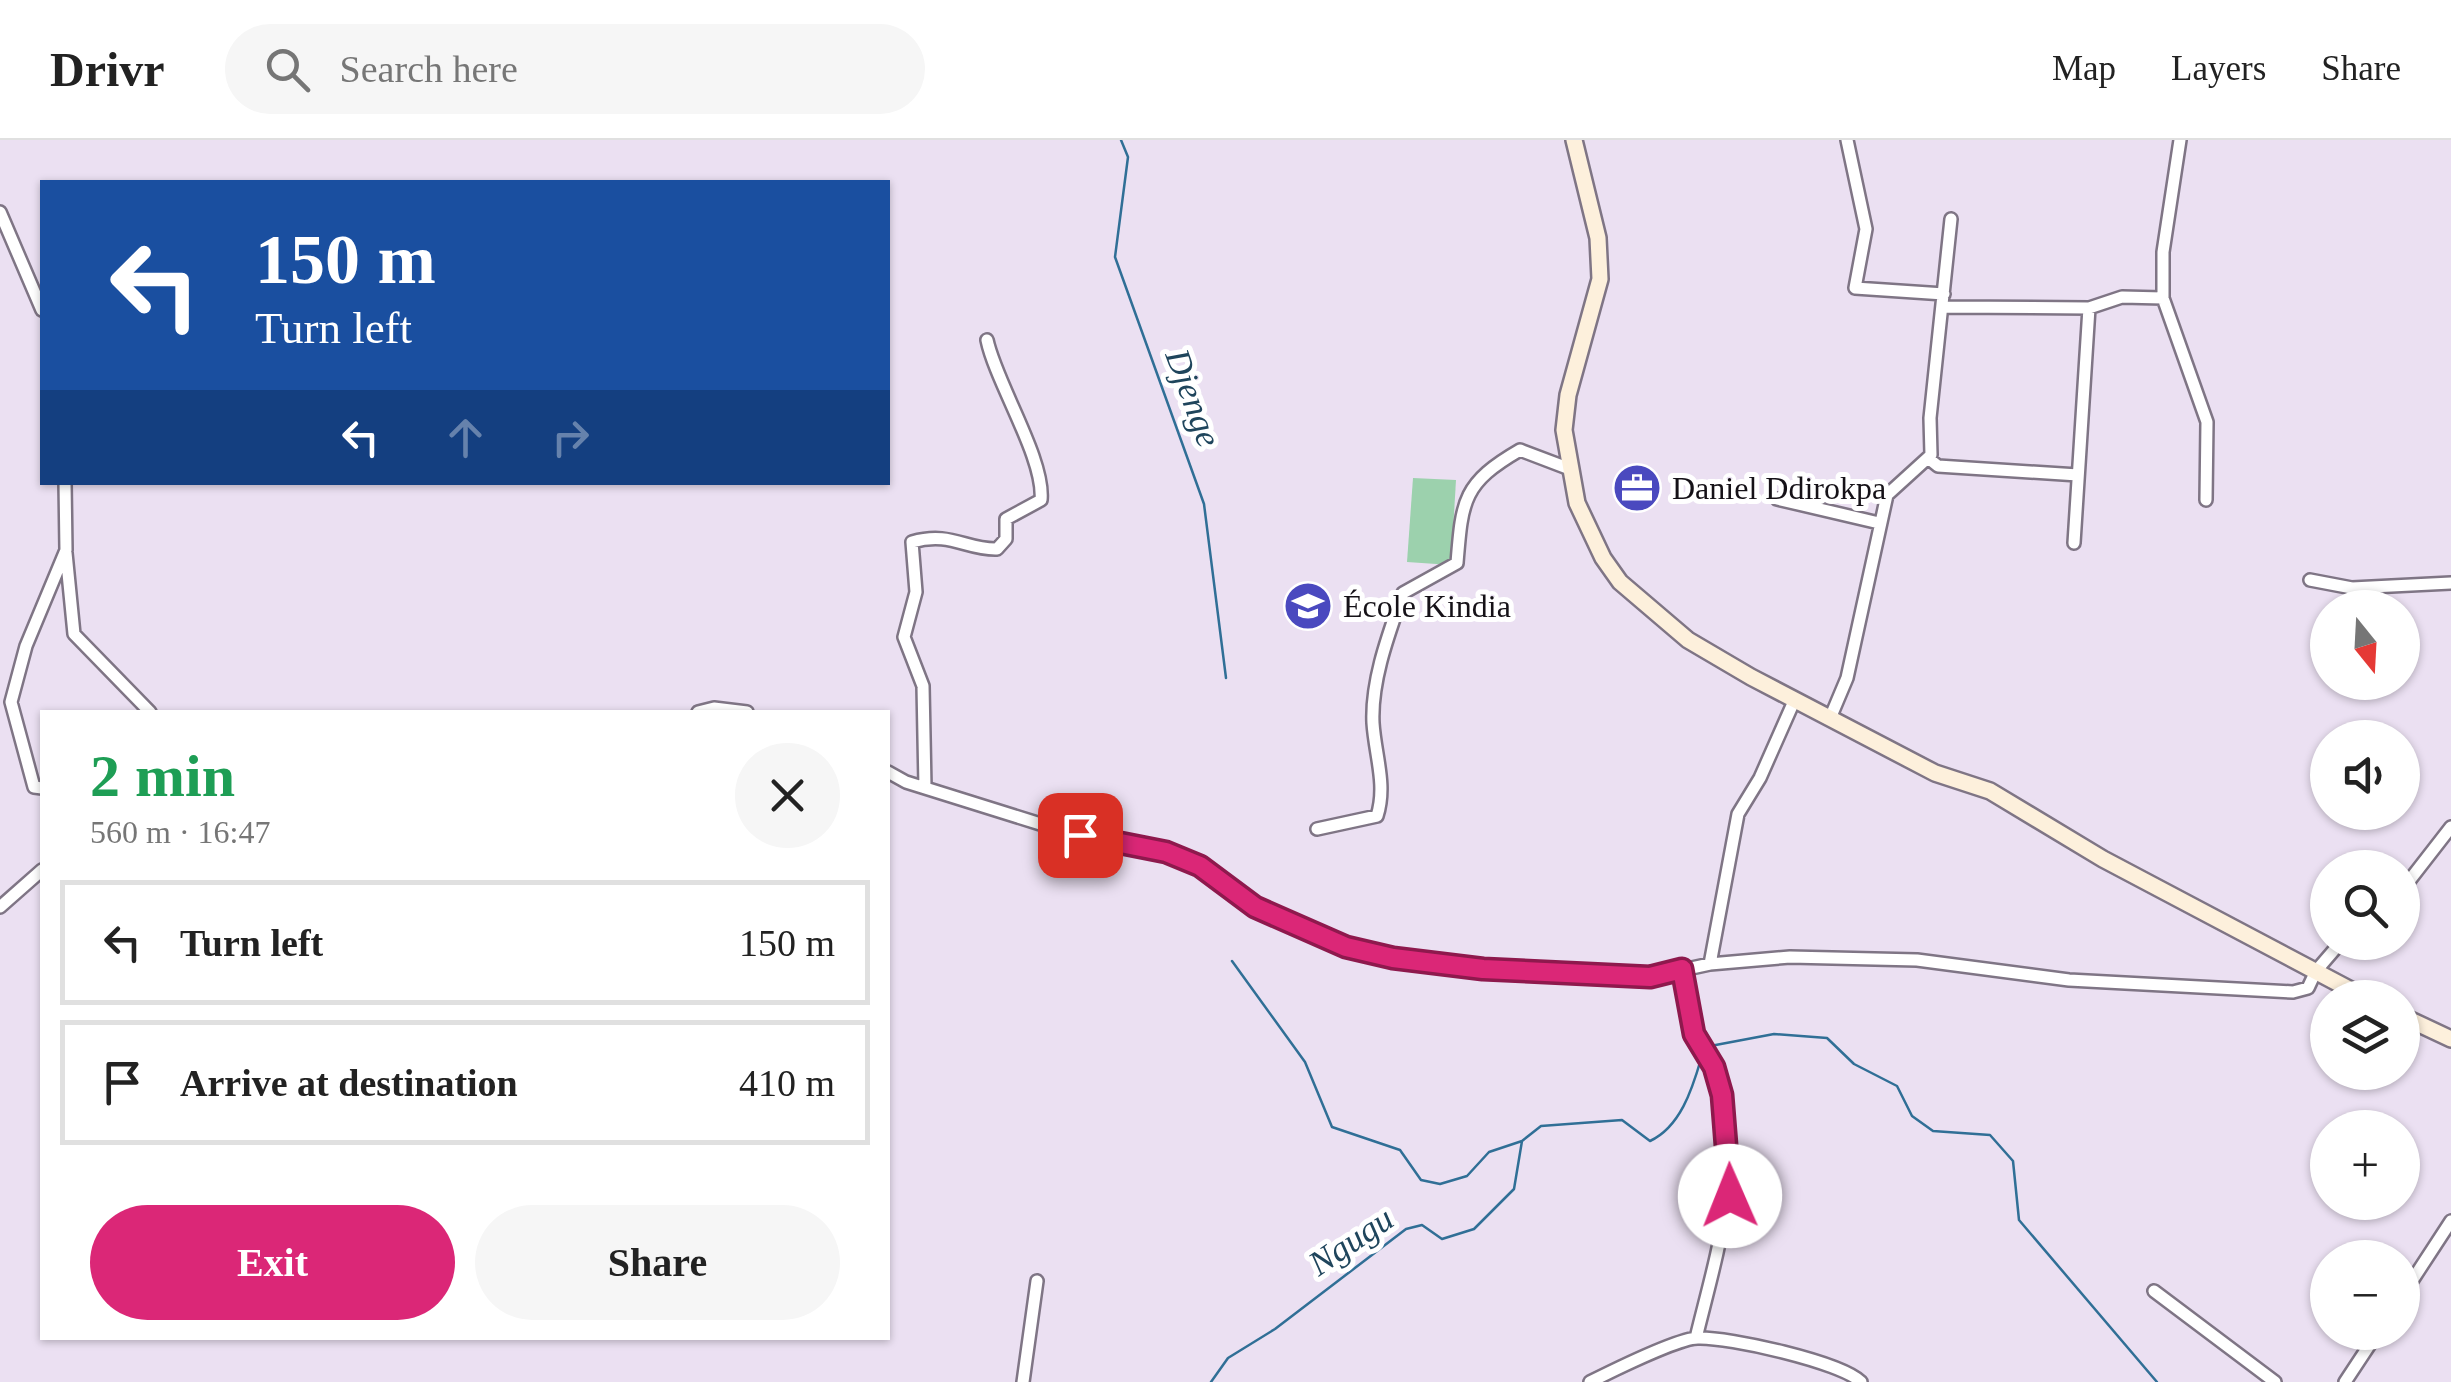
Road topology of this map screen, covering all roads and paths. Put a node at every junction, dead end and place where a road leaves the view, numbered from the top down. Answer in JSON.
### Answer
{"nodes":[{"id":1,"x":1574,"y":140,"type":"edge"},
{"id":2,"x":1847,"y":140,"type":"edge"},
{"id":3,"x":2180,"y":140,"type":"edge"},
{"id":4,"x":0,"y":212,"type":"edge"},
{"id":5,"x":1951,"y":219,"type":"dead end"},
{"id":6,"x":2163,"y":298,"type":"junction"},
{"id":7,"x":1944,"y":300,"type":"junction"},
{"id":8,"x":40,"y":305,"type":"edge"},
{"id":9,"x":2089,"y":308,"type":"junction"},
{"id":10,"x":987,"y":340,"type":"dead end"},
{"id":11,"x":1928,"y":458,"type":"junction"},
{"id":12,"x":1570,"y":469,"type":"junction"},
{"id":13,"x":2078,"y":475,"type":"junction"},
{"id":14,"x":65,"y":485,"type":"edge"},
{"id":15,"x":1777,"y":499,"type":"dead end"},
{"id":16,"x":2206,"y":500,"type":"dead end"},
{"id":17,"x":1879,"y":523,"type":"junction"},
{"id":18,"x":2074,"y":544,"type":"dead end"},
{"id":19,"x":66,"y":550,"type":"junction"},
{"id":20,"x":2310,"y":580,"type":"dead end"},
{"id":21,"x":2451,"y":583,"type":"edge"},
{"id":22,"x":1795,"y":698,"type":"junction"},
{"id":23,"x":148,"y":710,"type":"edge"},
{"id":24,"x":1831,"y":716,"type":"junction"},
{"id":25,"x":890,"y":773,"type":"edge"},
{"id":26,"x":924,"y":787,"type":"junction"},
{"id":27,"x":40,"y":788,"type":"edge"},
{"id":28,"x":2451,"y":827,"type":"edge"},
{"id":29,"x":1317,"y":829,"type":"dead end"},
{"id":30,"x":2420,"y":867,"type":"edge"},
{"id":31,"x":40,"y":872,"type":"edge"},
{"id":32,"x":0,"y":907,"type":"edge"},
{"id":33,"x":2325,"y":960,"type":"edge"},
{"id":34,"x":1710,"y":964,"type":"junction"},
{"id":35,"x":1682,"y":969,"type":"junction"},
{"id":36,"x":2316,"y":971,"type":"junction"},
{"id":37,"x":2333,"y":980,"type":"edge"},
{"id":38,"x":2420,"y":1024,"type":"edge"},
{"id":39,"x":2451,"y":1039,"type":"edge"},
{"id":40,"x":2451,"y":1221,"type":"edge"},
{"id":41,"x":2420,"y":1268,"type":"edge"},
{"id":42,"x":1037,"y":1281,"type":"dead end"},
{"id":43,"x":2154,"y":1291,"type":"dead end"},
{"id":44,"x":1696,"y":1338,"type":"junction"},
{"id":45,"x":2366,"y":1350,"type":"edge"},
{"id":46,"x":1023,"y":1382,"type":"edge"},
{"id":47,"x":1590,"y":1382,"type":"edge"},
{"id":48,"x":1862,"y":1382,"type":"edge"},
{"id":49,"x":2275,"y":1382,"type":"edge"},
{"id":50,"x":2345,"y":1382,"type":"edge"}],
"edges":[{"from":1,"to":12,"type":"main road"},
{"from":2,"to":7,"type":"street"},
{"from":3,"to":6,"type":"street"},
{"from":4,"to":8,"type":"street"},
{"from":5,"to":7,"type":"street"},
{"from":6,"to":9,"type":"street"},
{"from":6,"to":16,"type":"street"},
{"from":7,"to":9,"type":"street"},
{"from":7,"to":11,"type":"street"},
{"from":9,"to":13,"type":"street"},
{"from":10,"to":26,"type":"street"},
{"from":11,"to":13,"type":"street"},
{"from":11,"to":17,"type":"street"},
{"from":12,"to":22,"type":"main road"},
{"from":12,"to":29,"type":"street"},
{"from":13,"to":18,"type":"street"},
{"from":14,"to":19,"type":"street"},
{"from":15,"to":17,"type":"street"},
{"from":17,"to":24,"type":"street"},
{"from":19,"to":23,"type":"street"},
{"from":19,"to":27,"type":"street"},
{"from":20,"to":21,"type":"street"},
{"from":22,"to":24,"type":"main road"},
{"from":22,"to":34,"type":"street"},
{"from":24,"to":36,"type":"main road"},
{"from":25,"to":26,"type":"street"},
{"from":26,"to":35,"type":"street"},
{"from":28,"to":30,"type":"street"},
{"from":31,"to":32,"type":"street"},
{"from":33,"to":36,"type":"street"},
{"from":34,"to":35,"type":"street"},
{"from":34,"to":36,"type":"street"},
{"from":35,"to":44,"type":"street"},
{"from":36,"to":37,"type":"main road"},
{"from":38,"to":39,"type":"main road"},
{"from":40,"to":41,"type":"street"},
{"from":42,"to":46,"type":"street"},
{"from":43,"to":49,"type":"street"},
{"from":44,"to":47,"type":"street"},
{"from":44,"to":48,"type":"street"},
{"from":45,"to":50,"type":"street"}]}
